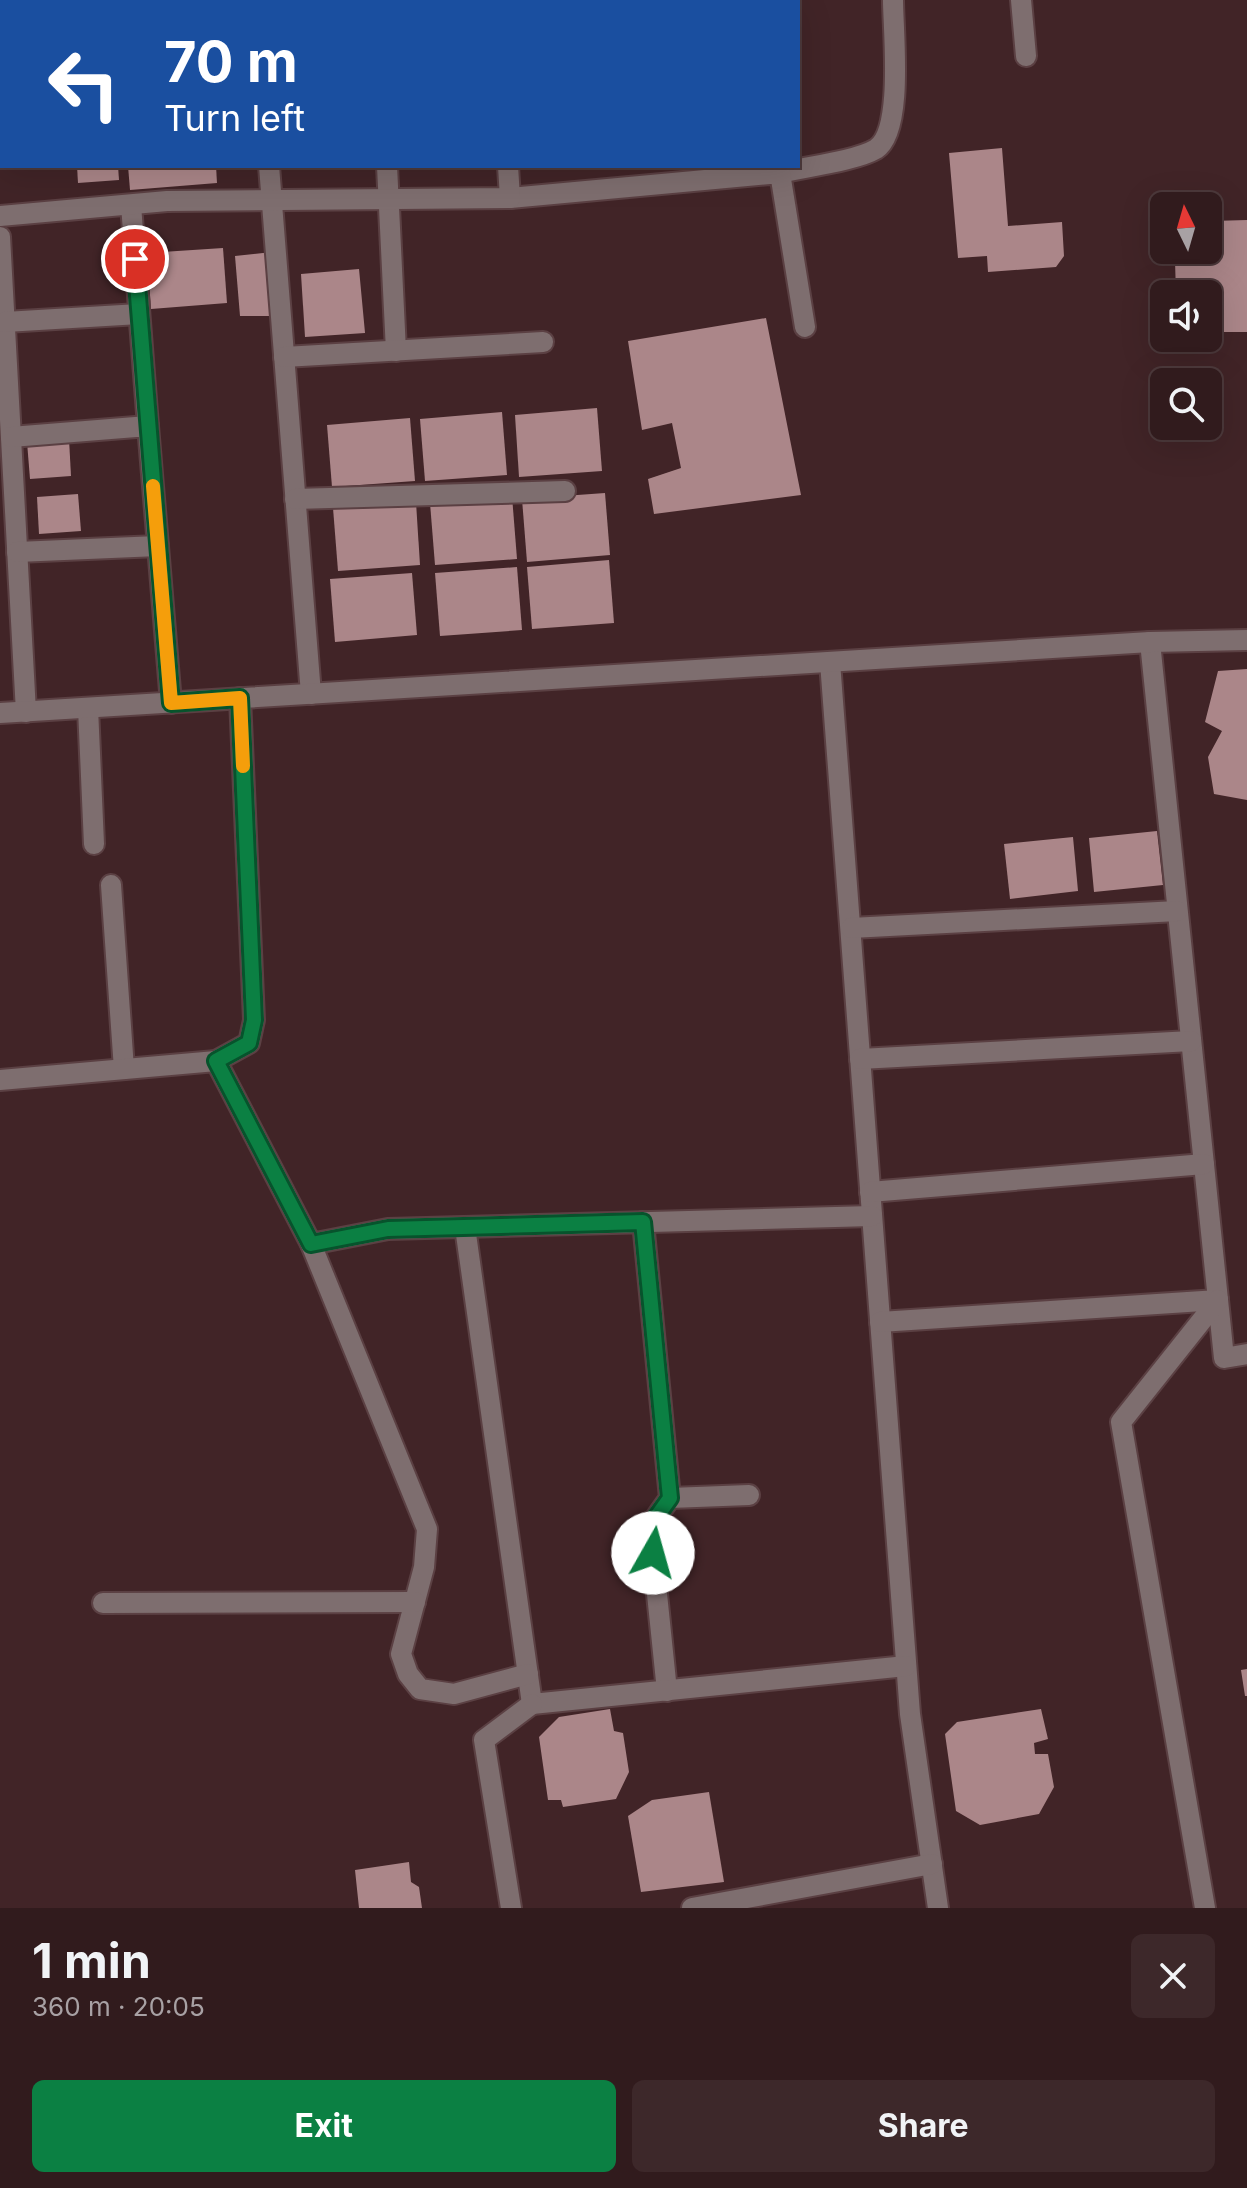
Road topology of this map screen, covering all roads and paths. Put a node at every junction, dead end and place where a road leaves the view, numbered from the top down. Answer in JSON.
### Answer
{"nodes":[{"id":1,"x":893,"y":0,"type":"edge"},
{"id":2,"x":1021,"y":0,"type":"edge"},
{"id":3,"x":1026,"y":56,"type":"dead end"},
{"id":4,"x":800,"y":166,"type":"edge"},
{"id":5,"x":269,"y":168,"type":"edge"},
{"id":6,"x":387,"y":168,"type":"edge"},
{"id":7,"x":508,"y":168,"type":"edge"},
{"id":8,"x":780,"y":170,"type":"edge"},
{"id":9,"x":510,"y":198,"type":"junction"},
{"id":10,"x":271,"y":199,"type":"junction"},
{"id":11,"x":389,"y":199,"type":"junction"},
{"id":12,"x":131,"y":205,"type":"junction"},
{"id":13,"x":0,"y":216,"type":"edge"},
{"id":14,"x":0,"y":237,"type":"edge"},
{"id":15,"x":1,"y":282,"type":"edge"},
{"id":16,"x":139,"y":314,"type":"junction"},
{"id":17,"x":5,"y":322,"type":"junction"},
{"id":18,"x":805,"y":327,"type":"dead end"},
{"id":19,"x":543,"y":342,"type":"dead end"},
{"id":20,"x":396,"y":351,"type":"junction"},
{"id":21,"x":284,"y":357,"type":"junction"},
{"id":22,"x":5,"y":413,"type":"edge"},
{"id":23,"x":148,"y":426,"type":"junction"},
{"id":24,"x":11,"y":437,"type":"junction"},
{"id":25,"x":565,"y":491,"type":"dead end"},
{"id":26,"x":295,"y":499,"type":"junction"},
{"id":27,"x":11,"y":542,"type":"edge"},
{"id":28,"x":158,"y":546,"type":"junction"},
{"id":29,"x":1247,"y":640,"type":"edge"},
{"id":30,"x":1150,"y":642,"type":"junction"},
{"id":31,"x":830,"y":662,"type":"junction"},
{"id":32,"x":311,"y":694,"type":"junction"},
{"id":33,"x":240,"y":698,"type":"junction"},
{"id":34,"x":171,"y":703,"type":"junction"},
{"id":35,"x":88,"y":708,"type":"junction"},
{"id":36,"x":26,"y":712,"type":"junction"},
{"id":37,"x":0,"y":713,"type":"edge"},
{"id":38,"x":94,"y":844,"type":"dead end"},
{"id":39,"x":111,"y":885,"type":"dead end"},
{"id":40,"x":1177,"y":911,"type":"junction"},
{"id":41,"x":851,"y":928,"type":"junction"},
{"id":42,"x":1191,"y":1041,"type":"junction"},
{"id":43,"x":860,"y":1059,"type":"junction"},
{"id":44,"x":216,"y":1061,"type":"junction"},
{"id":45,"x":124,"y":1069,"type":"junction"},
{"id":46,"x":0,"y":1080,"type":"edge"},
{"id":47,"x":1204,"y":1164,"type":"junction"},
{"id":48,"x":870,"y":1192,"type":"junction"},
{"id":49,"x":872,"y":1216,"type":"junction"},
{"id":50,"x":643,"y":1222,"type":"junction"},
{"id":51,"x":465,"y":1227,"type":"junction"},
{"id":52,"x":311,"y":1244,"type":"junction"},
{"id":53,"x":1218,"y":1300,"type":"junction"},
{"id":54,"x":880,"y":1322,"type":"junction"},
{"id":55,"x":1247,"y":1354,"type":"edge"},
{"id":56,"x":749,"y":1495,"type":"dead end"},
{"id":57,"x":670,"y":1498,"type":"junction"},
{"id":58,"x":415,"y":1602,"type":"junction"},
{"id":59,"x":103,"y":1603,"type":"dead end"},
{"id":60,"x":906,"y":1666,"type":"junction"},
{"id":61,"x":528,"y":1674,"type":"junction"},
{"id":62,"x":667,"y":1691,"type":"junction"},
{"id":63,"x":532,"y":1704,"type":"junction"},
{"id":64,"x":932,"y":1864,"type":"junction"},
{"id":65,"x":511,"y":1908,"type":"edge"},
{"id":66,"x":692,"y":1908,"type":"edge"},
{"id":67,"x":938,"y":1908,"type":"edge"},
{"id":68,"x":1205,"y":1908,"type":"edge"}],
"edges":[{"from":1,"to":4,"type":"street"},
{"from":2,"to":3,"type":"street"},
{"from":5,"to":10,"type":"street"},
{"from":6,"to":11,"type":"street"},
{"from":7,"to":9,"type":"street"},
{"from":8,"to":9,"type":"street"},
{"from":8,"to":18,"type":"street"},
{"from":9,"to":11,"type":"street"},
{"from":10,"to":11,"type":"street"},
{"from":10,"to":12,"type":"street"},
{"from":10,"to":21,"type":"street"},
{"from":11,"to":20,"type":"street"},
{"from":12,"to":13,"type":"street"},
{"from":12,"to":16,"type":"street"},
{"from":14,"to":15,"type":"street"},
{"from":15,"to":17,"type":"street"},
{"from":16,"to":17,"type":"street"},
{"from":16,"to":23,"type":"street"},
{"from":17,"to":22,"type":"street"},
{"from":19,"to":20,"type":"street"},
{"from":20,"to":21,"type":"street"},
{"from":21,"to":26,"type":"street"},
{"from":22,"to":24,"type":"street"},
{"from":23,"to":24,"type":"street"},
{"from":23,"to":28,"type":"street"},
{"from":24,"to":27,"type":"street"},
{"from":25,"to":26,"type":"street"},
{"from":26,"to":32,"type":"street"},
{"from":27,"to":28,"type":"street"},
{"from":27,"to":36,"type":"street"},
{"from":28,"to":34,"type":"street"},
{"from":29,"to":30,"type":"street"},
{"from":30,"to":31,"type":"street"},
{"from":30,"to":40,"type":"street"},
{"from":31,"to":32,"type":"street"},
{"from":31,"to":41,"type":"street"},
{"from":32,"to":33,"type":"street"},
{"from":33,"to":34,"type":"street"},
{"from":33,"to":44,"type":"street"},
{"from":34,"to":35,"type":"street"},
{"from":35,"to":36,"type":"street"},
{"from":35,"to":38,"type":"street"},
{"from":36,"to":37,"type":"street"},
{"from":39,"to":45,"type":"street"},
{"from":40,"to":41,"type":"street"},
{"from":40,"to":42,"type":"street"},
{"from":41,"to":43,"type":"street"},
{"from":42,"to":43,"type":"street"},
{"from":42,"to":47,"type":"street"},
{"from":43,"to":48,"type":"street"},
{"from":44,"to":45,"type":"street"},
{"from":44,"to":52,"type":"street"},
{"from":45,"to":46,"type":"street"},
{"from":47,"to":48,"type":"street"},
{"from":47,"to":53,"type":"street"},
{"from":48,"to":49,"type":"street"},
{"from":49,"to":50,"type":"street"},
{"from":49,"to":54,"type":"street"},
{"from":50,"to":51,"type":"street"},
{"from":50,"to":57,"type":"street"},
{"from":51,"to":52,"type":"street"},
{"from":51,"to":61,"type":"street"},
{"from":52,"to":58,"type":"street"},
{"from":53,"to":54,"type":"street"},
{"from":53,"to":55,"type":"street"},
{"from":53,"to":68,"type":"street"},
{"from":54,"to":60,"type":"street"},
{"from":56,"to":57,"type":"street"},
{"from":57,"to":62,"type":"street"},
{"from":58,"to":59,"type":"street"},
{"from":58,"to":61,"type":"street"},
{"from":60,"to":62,"type":"street"},
{"from":60,"to":64,"type":"street"},
{"from":61,"to":63,"type":"street"},
{"from":62,"to":63,"type":"street"},
{"from":63,"to":65,"type":"street"},
{"from":64,"to":66,"type":"street"},
{"from":64,"to":67,"type":"street"}]}
